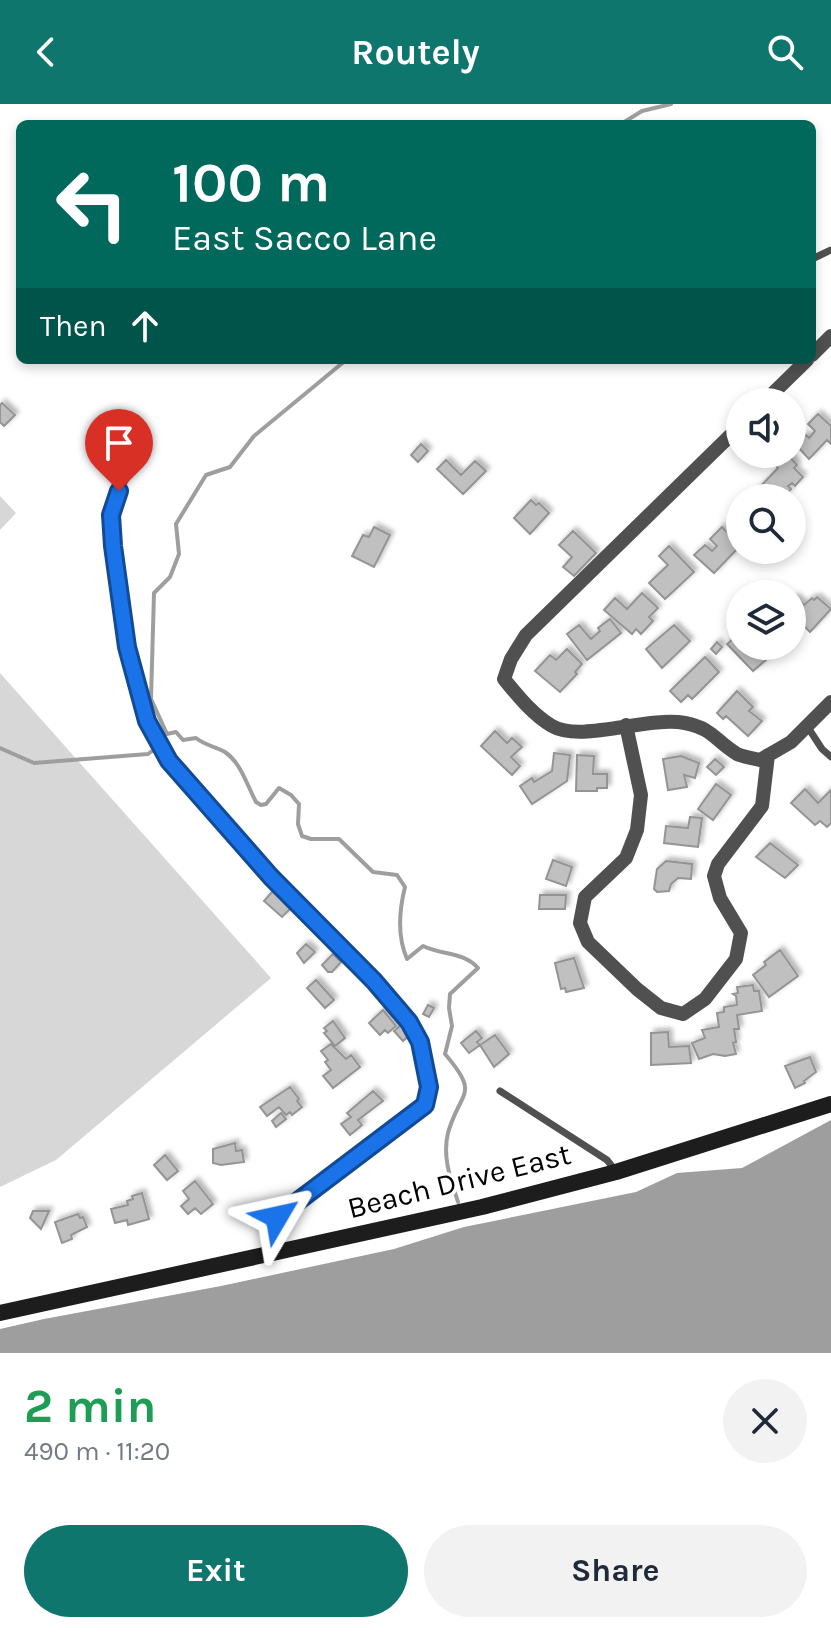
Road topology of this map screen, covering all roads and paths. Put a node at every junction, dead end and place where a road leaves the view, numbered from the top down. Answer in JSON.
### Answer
{"nodes":[{"id":1,"x":831,"y":336,"type":"edge"},
{"id":2,"x":816,"y":351,"type":"edge"},
{"id":3,"x":803,"y":364,"type":"edge"},
{"id":4,"x":778,"y":388,"type":"edge"},
{"id":5,"x":726,"y":440,"type":"edge"},
{"id":6,"x":139,"y":456,"type":"dead end"},
{"id":7,"x":831,"y":702,"type":"edge"},
{"id":8,"x":626,"y":725,"type":"junction"},
{"id":9,"x":807,"y":726,"type":"junction"},
{"id":10,"x":768,"y":755,"type":"junction"},
{"id":11,"x":831,"y":757,"type":"edge"},
{"id":12,"x":374,"y":981,"type":"joint"},
{"id":13,"x":500,"y":1091,"type":"dead end"},
{"id":14,"x":831,"y":1104,"type":"edge"},
{"id":15,"x":616,"y":1172,"type":"junction"},
{"id":16,"x":276,"y":1253,"type":"junction"},
{"id":17,"x":0,"y":1313,"type":"edge"}],
"edges":[{"from":1,"to":2,"type":"street"},
{"from":3,"to":4,"type":"street"},
{"from":5,"to":8,"type":"street"},
{"from":6,"to":12,"type":"lane"},
{"from":7,"to":9,"type":"street"},
{"from":8,"to":10,"type":"street"},
{"from":8,"to":10,"type":"street"},
{"from":9,"to":10,"type":"street"},
{"from":9,"to":11,"type":"lane"},
{"from":12,"to":16,"type":"street"},
{"from":13,"to":15,"type":"lane"},
{"from":14,"to":15,"type":"main road","name":"Beach Drive East"},
{"from":15,"to":16,"type":"main road","name":"Beach Drive East"},
{"from":16,"to":17,"type":"main road","name":"Beach Drive East"}]}
